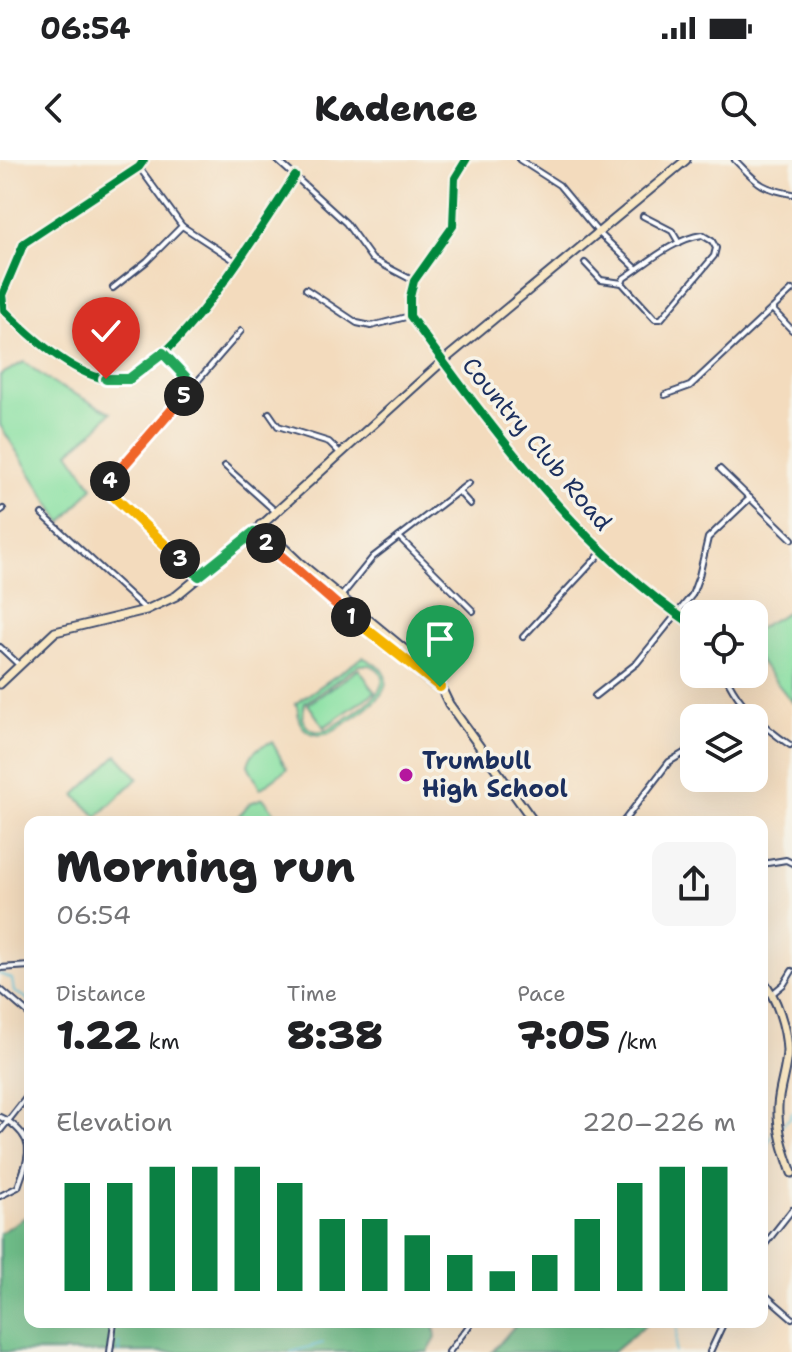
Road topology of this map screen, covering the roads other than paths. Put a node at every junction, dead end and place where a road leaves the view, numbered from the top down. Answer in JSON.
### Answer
{"nodes":[{"id":1,"x":144,"y":160,"type":"edge"},
{"id":2,"x":277,"y":160,"type":"edge"},
{"id":3,"x":466,"y":160,"type":"edge"},
{"id":4,"x":520,"y":160,"type":"edge"},
{"id":5,"x":686,"y":160,"type":"edge"},
{"id":6,"x":735,"y":160,"type":"edge"},
{"id":7,"x":139,"y":167,"type":"junction"},
{"id":8,"x":295,"y":176,"type":"junction"},
{"id":9,"x":792,"y":194,"type":"edge"},
{"id":10,"x":643,"y":216,"type":"dead end"},
{"id":11,"x":182,"y":226,"type":"junction"},
{"id":12,"x":598,"y":232,"type":"junction"},
{"id":13,"x":679,"y":243,"type":"junction"},
{"id":14,"x":237,"y":262,"type":"junction"},
{"id":15,"x":585,"y":263,"type":"dead end"},
{"id":16,"x":638,"y":270,"type":"junction"},
{"id":17,"x":414,"y":281,"type":"junction"},
{"id":18,"x":622,"y":283,"type":"junction"},
{"id":19,"x":113,"y":288,"type":"dead end"},
{"id":20,"x":306,"y":289,"type":"dead end"},
{"id":21,"x":792,"y":290,"type":"edge"},
{"id":22,"x":772,"y":309,"type":"junction"},
{"id":23,"x":2,"y":311,"type":"edge"},
{"id":24,"x":410,"y":316,"type":"junction"},
{"id":25,"x":792,"y":330,"type":"edge"},
{"id":26,"x":241,"y":331,"type":"dead end"},
{"id":27,"x":163,"y":353,"type":"junction"},
{"id":28,"x":443,"y":361,"type":"junction"},
{"id":29,"x":193,"y":385,"type":"junction"},
{"id":30,"x":665,"y":395,"type":"dead end"},
{"id":31,"x":269,"y":413,"type":"dead end"},
{"id":32,"x":339,"y":452,"type":"junction"},
{"id":33,"x":225,"y":466,"type":"dead end"},
{"id":34,"x":720,"y":469,"type":"dead end"},
{"id":35,"x":469,"y":483,"type":"dead end"},
{"id":36,"x":458,"y":491,"type":"junction"},
{"id":37,"x":750,"y":498,"type":"junction"},
{"id":38,"x":470,"y":504,"type":"dead end"},
{"id":39,"x":275,"y":511,"type":"junction"},
{"id":40,"x":42,"y":514,"type":"dead end"},
{"id":41,"x":257,"y":529,"type":"junction"},
{"id":42,"x":399,"y":537,"type":"junction"},
{"id":43,"x":792,"y":539,"type":"edge"},
{"id":44,"x":602,"y":552,"type":"junction"},
{"id":45,"x":199,"y":576,"type":"junction"},
{"id":46,"x":338,"y":601,"type":"junction"},
{"id":47,"x":146,"y":610,"type":"junction"},
{"id":48,"x":473,"y":611,"type":"dead end"},
{"id":49,"x":675,"y":614,"type":"junction"},
{"id":50,"x":680,"y":617,"type":"edge"},
{"id":51,"x":523,"y":637,"type":"dead end"},
{"id":52,"x":0,"y":647,"type":"edge"},
{"id":53,"x":18,"y":664,"type":"junction"},
{"id":54,"x":0,"y":684,"type":"edge"},
{"id":55,"x":595,"y":696,"type":"dead end"},
{"id":56,"x":768,"y":728,"type":"edge"},
{"id":57,"x":790,"y":745,"type":"edge"},
{"id":58,"x":680,"y":755,"type":"edge"},
{"id":59,"x":530,"y":816,"type":"edge"},
{"id":60,"x":628,"y":816,"type":"edge"},
{"id":61,"x":768,"y":863,"type":"edge"},
{"id":62,"x":792,"y":863,"type":"edge"},
{"id":63,"x":24,"y":966,"type":"edge"},
{"id":64,"x":0,"y":968,"type":"edge"},
{"id":65,"x":792,"y":971,"type":"edge"},
{"id":66,"x":768,"y":988,"type":"edge"},
{"id":67,"x":0,"y":989,"type":"edge"},
{"id":68,"x":772,"y":994,"type":"junction"},
{"id":69,"x":24,"y":1010,"type":"edge"},
{"id":70,"x":24,"y":1101,"type":"edge"},
{"id":71,"x":0,"y":1117,"type":"edge"},
{"id":72,"x":8,"y":1121,"type":"junction"},
{"id":73,"x":0,"y":1131,"type":"edge"},
{"id":74,"x":24,"y":1135,"type":"edge"},
{"id":75,"x":24,"y":1167,"type":"edge"},
{"id":76,"x":792,"y":1173,"type":"edge"},
{"id":77,"x":0,"y":1196,"type":"edge"},
{"id":78,"x":792,"y":1210,"type":"edge"},
{"id":79,"x":768,"y":1240,"type":"edge"},
{"id":80,"x":768,"y":1297,"type":"edge"},
{"id":81,"x":792,"y":1318,"type":"edge"},
{"id":82,"x":113,"y":1328,"type":"edge"},
{"id":83,"x":467,"y":1328,"type":"edge"},
{"id":84,"x":721,"y":1328,"type":"edge"},
{"id":85,"x":110,"y":1352,"type":"edge"},
{"id":86,"x":449,"y":1352,"type":"edge"},
{"id":87,"x":710,"y":1352,"type":"edge"}],
"edges":[{"from":1,"to":7,"type":"street"},
{"from":2,"to":8,"type":"street"},
{"from":3,"to":17,"type":"street"},
{"from":4,"to":12,"type":"street"},
{"from":5,"to":12,"type":"main road"},
{"from":6,"to":9,"type":"street"},
{"from":7,"to":11,"type":"street"},
{"from":7,"to":23,"type":"street"},
{"from":8,"to":14,"type":"street"},
{"from":8,"to":17,"type":"street"},
{"from":10,"to":13,"type":"street"},
{"from":11,"to":14,"type":"street"},
{"from":11,"to":19,"type":"street"},
{"from":12,"to":16,"type":"street"},
{"from":12,"to":28,"type":"main road"},
{"from":13,"to":16,"type":"street"},
{"from":13,"to":18,"type":"street"},
{"from":14,"to":27,"type":"street"},
{"from":15,"to":18,"type":"street"},
{"from":16,"to":18,"type":"street"},
{"from":17,"to":24,"type":"street"},
{"from":20,"to":24,"type":"street"},
{"from":21,"to":22,"type":"street"},
{"from":22,"to":25,"type":"street"},
{"from":22,"to":30,"type":"street"},
{"from":23,"to":27,"type":"street"},
{"from":24,"to":28,"type":"street","name":"Country Club Road"},
{"from":26,"to":29,"type":"street"},
{"from":27,"to":29,"type":"street"},
{"from":28,"to":32,"type":"main road"},
{"from":28,"to":44,"type":"street","name":"Country Club Road"},
{"from":29,"to":45,"type":"street"},
{"from":31,"to":32,"type":"street"},
{"from":32,"to":39,"type":"main road"},
{"from":33,"to":39,"type":"street"},
{"from":34,"to":37,"type":"street"},
{"from":35,"to":36,"type":"street"},
{"from":36,"to":38,"type":"street"},
{"from":36,"to":42,"type":"street"},
{"from":37,"to":43,"type":"street"},
{"from":37,"to":49,"type":"street"},
{"from":39,"to":41,"type":"main road"},
{"from":40,"to":47,"type":"street"},
{"from":41,"to":45,"type":"main road"},
{"from":41,"to":46,"type":"main road"},
{"from":42,"to":46,"type":"street"},
{"from":42,"to":48,"type":"street"},
{"from":44,"to":49,"type":"street","name":"Country Club Road"},
{"from":44,"to":51,"type":"street"},
{"from":45,"to":47,"type":"main road"},
{"from":46,"to":59,"type":"main road"},
{"from":47,"to":53,"type":"main road"},
{"from":49,"to":50,"type":"street","name":"Country Club Road"},
{"from":49,"to":55,"type":"street"},
{"from":52,"to":53,"type":"street"},
{"from":53,"to":54,"type":"main road"},
{"from":56,"to":57,"type":"street"},
{"from":58,"to":60,"type":"street"},
{"from":61,"to":62,"type":"street"},
{"from":63,"to":64,"type":"street"},
{"from":65,"to":68,"type":"street"},
{"from":66,"to":68,"type":"main road"},
{"from":67,"to":69,"type":"street"},
{"from":68,"to":76,"type":"main road"},
{"from":70,"to":72,"type":"street"},
{"from":71,"to":72,"type":"street"},
{"from":72,"to":73,"type":"street"},
{"from":72,"to":74,"type":"street"},
{"from":75,"to":77,"type":"street"},
{"from":78,"to":79,"type":"street"},
{"from":80,"to":81,"type":"street"},
{"from":82,"to":85,"type":"street"},
{"from":83,"to":86,"type":"street"},
{"from":84,"to":87,"type":"street"}]}
